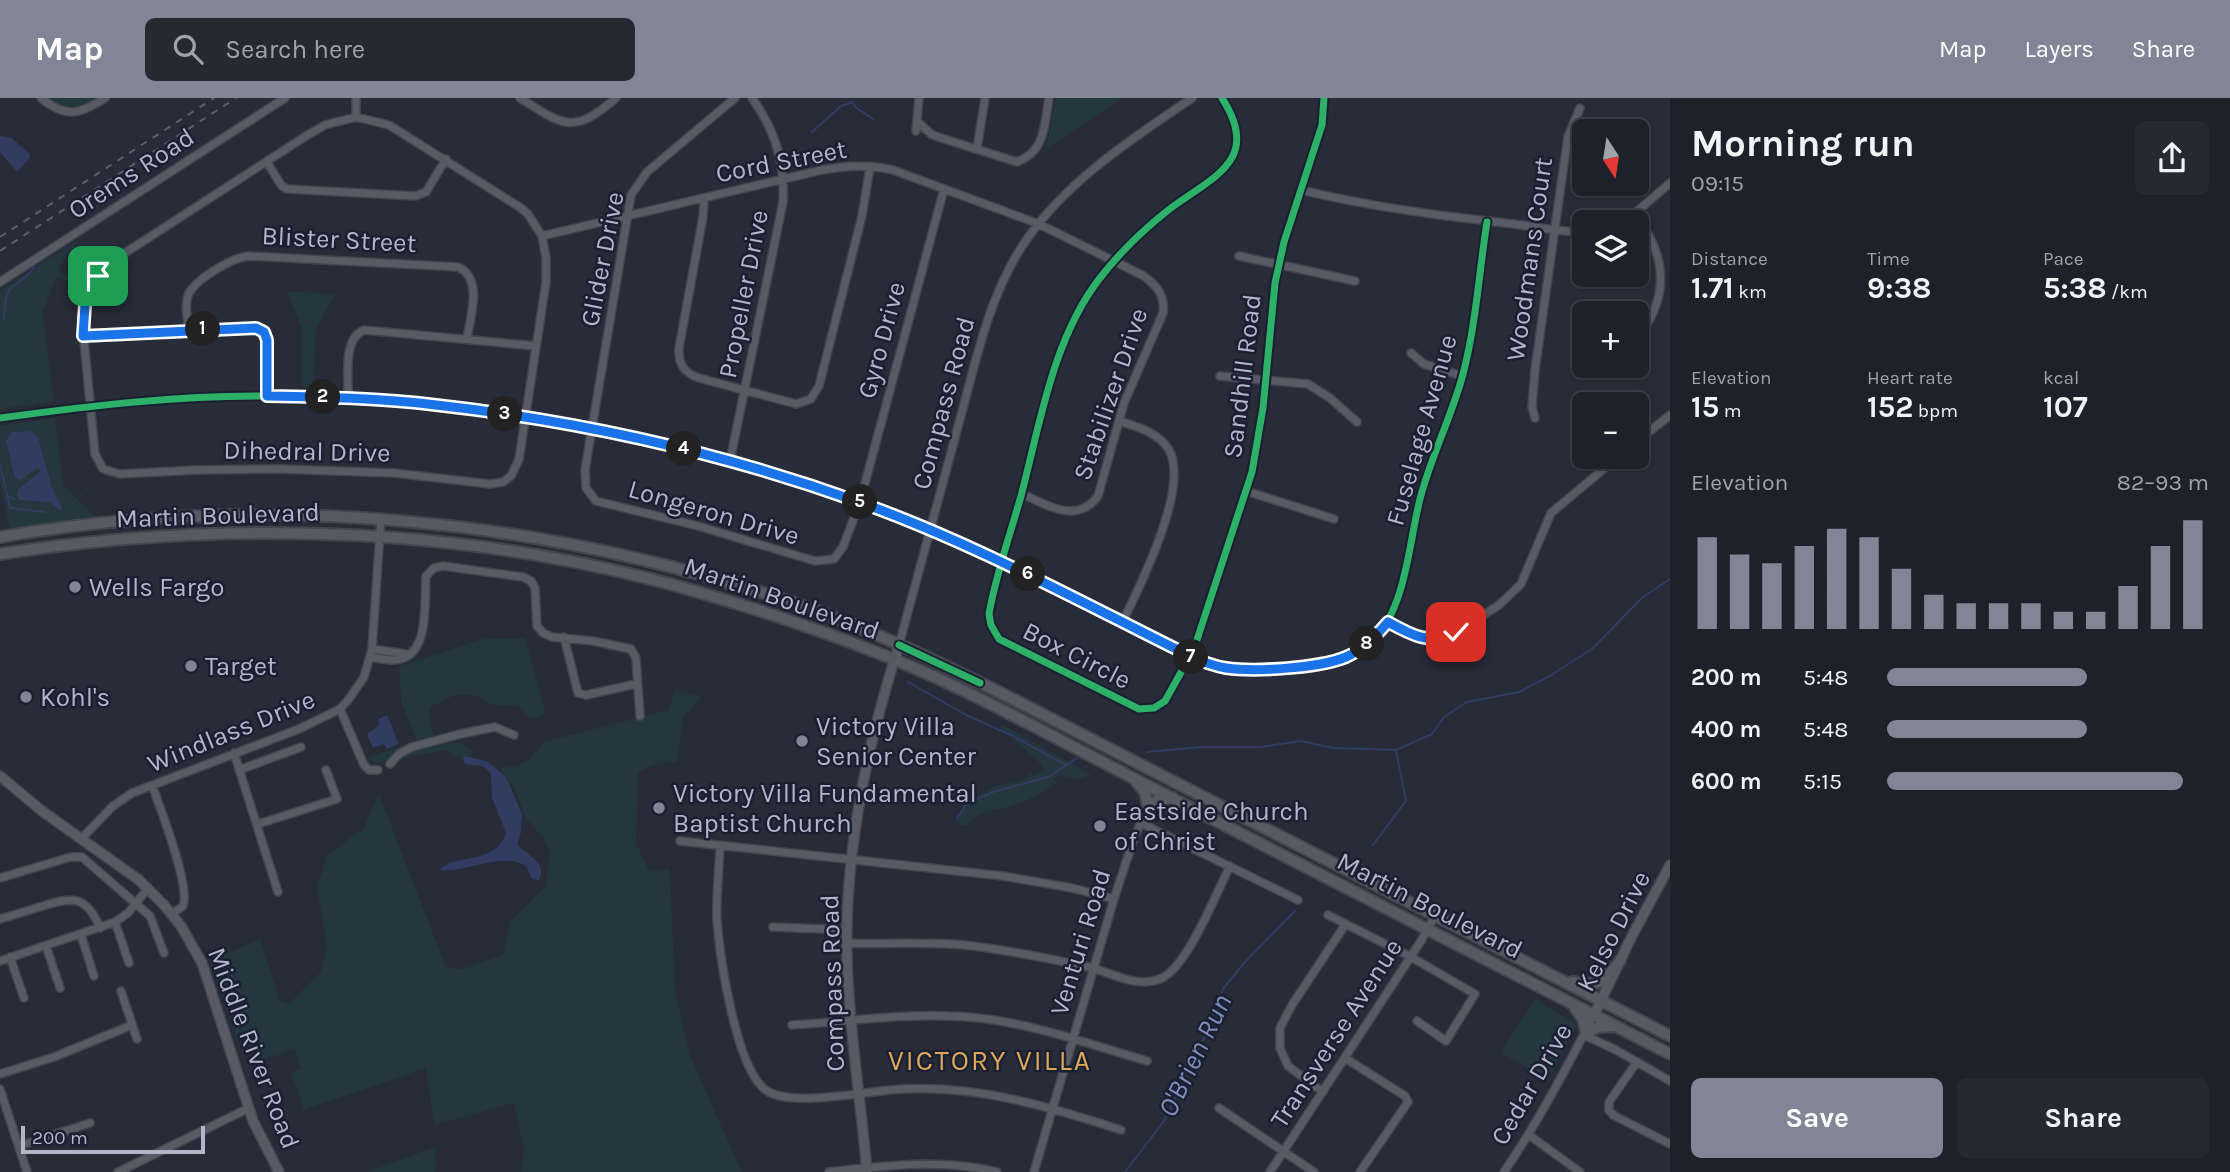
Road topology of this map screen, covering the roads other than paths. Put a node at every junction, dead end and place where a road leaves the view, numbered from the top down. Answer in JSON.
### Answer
{"nodes":[{"id":1,"x":41,"y":98,"type":"edge"},
{"id":2,"x":105,"y":98,"type":"edge"},
{"id":3,"x":285,"y":98,"type":"edge"},
{"id":4,"x":356,"y":98,"type":"edge"},
{"id":5,"x":520,"y":98,"type":"edge"},
{"id":6,"x":617,"y":98,"type":"edge"},
{"id":7,"x":735,"y":98,"type":"edge"},
{"id":8,"x":752,"y":98,"type":"edge"},
{"id":9,"x":919,"y":98,"type":"edge"},
{"id":10,"x":985,"y":98,"type":"edge"},
{"id":11,"x":1049,"y":98,"type":"edge"},
{"id":12,"x":1192,"y":98,"type":"edge"},
{"id":13,"x":1222,"y":98,"type":"edge"},
{"id":14,"x":1324,"y":98,"type":"edge"},
{"id":15,"x":1580,"y":108,"type":"dead end"},
{"id":16,"x":356,"y":117,"type":"junction"},
{"id":17,"x":917,"y":121,"type":"junction"},
{"id":18,"x":916,"y":131,"type":"dead end"},
{"id":19,"x":977,"y":149,"type":"junction"},
{"id":20,"x":446,"y":159,"type":"junction"},
{"id":21,"x":267,"y":162,"type":"junction"},
{"id":22,"x":870,"y":167,"type":"junction"},
{"id":23,"x":783,"y":180,"type":"junction"},
{"id":24,"x":1670,"y":183,"type":"edge"},
{"id":25,"x":944,"y":189,"type":"junction"},
{"id":26,"x":1301,"y":190,"type":"junction"},
{"id":27,"x":704,"y":198,"type":"junction"},
{"id":28,"x":1639,"y":210,"type":"edge"},
{"id":29,"x":626,"y":217,"type":"junction"},
{"id":30,"x":1487,"y":222,"type":"junction"},
{"id":31,"x":1039,"y":224,"type":"junction"},
{"id":32,"x":1555,"y":231,"type":"junction"},
{"id":33,"x":1572,"y":232,"type":"edge"},
{"id":34,"x":542,"y":236,"type":"junction"},
{"id":35,"x":1649,"y":236,"type":"edge"},
{"id":36,"x":1239,"y":256,"type":"dead end"},
{"id":37,"x":1114,"y":261,"type":"junction"},
{"id":38,"x":1279,"y":264,"type":"junction"},
{"id":39,"x":1355,"y":281,"type":"dead end"},
{"id":40,"x":0,"y":282,"type":"edge"},
{"id":41,"x":1164,"y":304,"type":"joint"},
{"id":42,"x":1649,"y":321,"type":"edge"},
{"id":43,"x":188,"y":330,"type":"junction"},
{"id":44,"x":83,"y":336,"type":"junction"},
{"id":45,"x":467,"y":339,"type":"junction"},
{"id":46,"x":536,"y":346,"type":"junction"},
{"id":47,"x":1411,"y":353,"type":"dead end"},
{"id":48,"x":1220,"y":376,"type":"dead end"},
{"id":49,"x":1462,"y":376,"type":"junction"},
{"id":50,"x":1266,"y":379,"type":"junction"},
{"id":51,"x":745,"y":390,"type":"junction"},
{"id":52,"x":267,"y":396,"type":"junction"},
{"id":53,"x":348,"y":398,"type":"junction"},
{"id":54,"x":90,"y":406,"type":"junction"},
{"id":55,"x":525,"y":417,"type":"junction"},
{"id":56,"x":0,"y":418,"type":"edge"},
{"id":57,"x":1535,"y":418,"type":"dead end"},
{"id":58,"x":1668,"y":419,"type":"edge"},
{"id":59,"x":1119,"y":421,"type":"junction"},
{"id":60,"x":1357,"y":422,"type":"dead end"},
{"id":61,"x":593,"y":428,"type":"junction"},
{"id":62,"x":1649,"y":433,"type":"edge"},
{"id":63,"x":730,"y":461,"type":"junction"},
{"id":64,"x":1604,"y":469,"type":"edge"},
{"id":65,"x":1246,"y":491,"type":"junction"},
{"id":66,"x":1021,"y":493,"type":"junction"},
{"id":67,"x":860,"y":502,"type":"junction"},
{"id":68,"x":381,"y":518,"type":"junction"},
{"id":69,"x":1334,"y":519,"type":"dead end"},
{"id":70,"x":930,"y":530,"type":"junction"},
{"id":71,"x":0,"y":537,"type":"edge"},
{"id":72,"x":379,"y":537,"type":"junction"},
{"id":73,"x":0,"y":554,"type":"edge"},
{"id":74,"x":1003,"y":561,"type":"junction"},
{"id":75,"x":1388,"y":622,"type":"junction"},
{"id":76,"x":1122,"y":623,"type":"junction"},
{"id":77,"x":564,"y":637,"type":"junction"},
{"id":78,"x":899,"y":645,"type":"junction"},
{"id":79,"x":371,"y":653,"type":"junction"},
{"id":80,"x":1190,"y":656,"type":"junction"},
{"id":81,"x":894,"y":661,"type":"junction"},
{"id":82,"x":636,"y":684,"type":"junction"},
{"id":83,"x":340,"y":709,"type":"junction"},
{"id":84,"x":640,"y":716,"type":"dead end"},
{"id":85,"x":514,"y":735,"type":"dead end"},
{"id":86,"x":301,"y":747,"type":"dead end"},
{"id":87,"x":234,"y":753,"type":"junction"},
{"id":88,"x":390,"y":764,"type":"dead end"},
{"id":89,"x":239,"y":770,"type":"junction"},
{"id":90,"x":326,"y":770,"type":"dead end"},
{"id":91,"x":378,"y":770,"type":"dead end"},
{"id":92,"x":0,"y":776,"type":"edge"},
{"id":93,"x":1135,"y":778,"type":"junction"},
{"id":94,"x":152,"y":785,"type":"junction"},
{"id":95,"x":1173,"y":798,"type":"junction"},
{"id":96,"x":1148,"y":807,"type":"junction"},
{"id":97,"x":1141,"y":823,"type":"junction"},
{"id":98,"x":258,"y":824,"type":"junction"},
{"id":99,"x":81,"y":839,"type":"junction"},
{"id":100,"x":680,"y":841,"type":"dead end"},
{"id":101,"x":720,"y":847,"type":"junction"},
{"id":102,"x":852,"y":859,"type":"junction"},
{"id":103,"x":1670,"y":865,"type":"edge"},
{"id":104,"x":1230,"y":866,"type":"junction"},
{"id":105,"x":0,"y":878,"type":"edge"},
{"id":106,"x":148,"y":888,"type":"junction"},
{"id":107,"x":278,"y":892,"type":"dead end"},
{"id":108,"x":1114,"y":899,"type":"junction"},
{"id":109,"x":1298,"y":900,"type":"dead end"},
{"id":110,"x":136,"y":903,"type":"junction"},
{"id":111,"x":172,"y":914,"type":"junction"},
{"id":112,"x":1328,"y":915,"type":"dead end"},
{"id":113,"x":1435,"y":916,"type":"junction"},
{"id":114,"x":0,"y":919,"type":"edge"},
{"id":115,"x":115,"y":922,"type":"junction"},
{"id":116,"x":1345,"y":925,"type":"junction"},
{"id":117,"x":774,"y":927,"type":"dead end"},
{"id":118,"x":100,"y":928,"type":"junction"},
{"id":119,"x":847,"y":930,"type":"junction"},
{"id":120,"x":1427,"y":930,"type":"junction"},
{"id":121,"x":81,"y":935,"type":"junction"},
{"id":122,"x":847,"y":943,"type":"junction"},
{"id":123,"x":46,"y":946,"type":"junction"},
{"id":124,"x":164,"y":953,"type":"dead end"},
{"id":125,"x":10,"y":957,"type":"junction"},
{"id":126,"x":1410,"y":957,"type":"junction"},
{"id":127,"x":0,"y":961,"type":"edge"},
{"id":128,"x":1620,"y":961,"type":"junction"},
{"id":129,"x":129,"y":963,"type":"dead end"},
{"id":130,"x":1094,"y":968,"type":"junction"},
{"id":131,"x":94,"y":976,"type":"dead end"},
{"id":132,"x":1560,"y":979,"type":"junction"},
{"id":133,"x":60,"y":988,"type":"dead end"},
{"id":134,"x":121,"y":990,"type":"dead end"},
{"id":135,"x":24,"y":998,"type":"dead end"},
{"id":136,"x":1601,"y":1001,"type":"junction"},
{"id":137,"x":1569,"y":1003,"type":"junction"},
{"id":138,"x":1594,"y":1015,"type":"junction"},
{"id":139,"x":1417,"y":1021,"type":"dead end"},
{"id":140,"x":851,"y":1022,"type":"junction"},
{"id":141,"x":132,"y":1024,"type":"junction"},
{"id":142,"x":792,"y":1025,"type":"dead end"},
{"id":143,"x":1614,"y":1026,"type":"junction"},
{"id":144,"x":1585,"y":1033,"type":"junction"},
{"id":145,"x":1670,"y":1036,"type":"edge"},
{"id":146,"x":137,"y":1039,"type":"dead end"},
{"id":147,"x":1073,"y":1039,"type":"junction"},
{"id":148,"x":1670,"y":1054,"type":"edge"},
{"id":149,"x":1345,"y":1058,"type":"junction"},
{"id":150,"x":1146,"y":1061,"type":"dead end"},
{"id":151,"x":1637,"y":1062,"type":"junction"},
{"id":152,"x":0,"y":1074,"type":"edge"},
{"id":153,"x":1670,"y":1081,"type":"edge"},
{"id":154,"x":0,"y":1089,"type":"edge"},
{"id":155,"x":1323,"y":1092,"type":"junction"},
{"id":156,"x":858,"y":1093,"type":"junction"},
{"id":157,"x":249,"y":1108,"type":"junction"},
{"id":158,"x":1053,"y":1108,"type":"junction"},
{"id":159,"x":1219,"y":1108,"type":"dead end"},
{"id":160,"x":90,"y":1123,"type":"dead end"},
{"id":161,"x":1121,"y":1130,"type":"dead end"},
{"id":162,"x":1529,"y":1135,"type":"junction"},
{"id":163,"x":1670,"y":1144,"type":"edge"},
{"id":164,"x":19,"y":1146,"type":"junction"},
{"id":165,"x":1284,"y":1152,"type":"junction"},
{"id":166,"x":867,"y":1171,"type":"edge"},
{"id":167,"x":27,"y":1172,"type":"edge"},
{"id":168,"x":118,"y":1172,"type":"edge"},
{"id":169,"x":279,"y":1172,"type":"edge"},
{"id":170,"x":829,"y":1172,"type":"edge"},
{"id":171,"x":997,"y":1172,"type":"edge"},
{"id":172,"x":1034,"y":1172,"type":"edge"},
{"id":173,"x":1270,"y":1172,"type":"edge"},
{"id":174,"x":1314,"y":1172,"type":"edge"},
{"id":175,"x":1360,"y":1172,"type":"edge"},
{"id":176,"x":1504,"y":1172,"type":"edge"},
{"id":177,"x":1580,"y":1172,"type":"edge"}],
"edges":[{"from":1,"to":2,"type":"street"},
{"from":3,"to":40,"type":"street","name":"Orems Road"},
{"from":4,"to":16,"type":"street"},
{"from":5,"to":6,"type":"street"},
{"from":7,"to":29,"type":"street","name":"Glider Drive"},
{"from":8,"to":23,"type":"street","name":"Propeller Drive"},
{"from":9,"to":17,"type":"street"},
{"from":10,"to":19,"type":"street"},
{"from":11,"to":19,"type":"street"},
{"from":12,"to":31,"type":"street","name":"Compass Road"},
{"from":13,"to":37,"type":"street","name":"Box Circle"},
{"from":14,"to":26,"type":"street","name":"Sandhill Road"},
{"from":15,"to":32,"type":"street","name":"Woodmans Court"},
{"from":16,"to":20,"type":"street"},
{"from":16,"to":21,"type":"street"},
{"from":17,"to":18,"type":"street"},
{"from":17,"to":19,"type":"street"},
{"from":20,"to":21,"type":"street"},
{"from":20,"to":34,"type":"street"},
{"from":21,"to":44,"type":"street"},
{"from":22,"to":23,"type":"street","name":"Cord Street"},
{"from":22,"to":25,"type":"street","name":"Cord Street"},
{"from":22,"to":51,"type":"street"},
{"from":23,"to":27,"type":"street","name":"Cord Street"},
{"from":23,"to":51,"type":"street","name":"Propeller Drive"},
{"from":24,"to":28,"type":"street"},
{"from":25,"to":31,"type":"street","name":"Cord Street"},
{"from":25,"to":67,"type":"street","name":"Gyro Drive"},
{"from":26,"to":30,"type":"street"},
{"from":26,"to":38,"type":"street","name":"Sandhill Road"},
{"from":27,"to":29,"type":"street","name":"Cord Street"},
{"from":27,"to":51,"type":"street"},
{"from":29,"to":34,"type":"street","name":"Cord Street"},
{"from":29,"to":61,"type":"street","name":"Glider Drive"},
{"from":30,"to":32,"type":"street"},
{"from":30,"to":49,"type":"street","name":"Fuselage Avenue"},
{"from":31,"to":37,"type":"street","name":"Cord Street"},
{"from":31,"to":70,"type":"street","name":"Compass Road"},
{"from":32,"to":33,"type":"street"},
{"from":32,"to":57,"type":"street","name":"Woodmans Court"},
{"from":34,"to":46,"type":"street"},
{"from":35,"to":42,"type":"street"},
{"from":36,"to":38,"type":"street"},
{"from":37,"to":41,"type":"street","name":"Cord Street"},
{"from":37,"to":66,"type":"street","name":"Box Circle"},
{"from":38,"to":39,"type":"street"},
{"from":38,"to":50,"type":"street","name":"Sandhill Road"},
{"from":41,"to":59,"type":"street","name":"Stabilizer Drive"},
{"from":43,"to":44,"type":"street"},
{"from":43,"to":45,"type":"street","name":"Blister Street"},
{"from":43,"to":52,"type":"street"},
{"from":44,"to":54,"type":"street"},
{"from":45,"to":46,"type":"street"},
{"from":45,"to":53,"type":"street"},
{"from":46,"to":55,"type":"street"},
{"from":47,"to":49,"type":"street"},
{"from":48,"to":50,"type":"street"},
{"from":49,"to":75,"type":"street","name":"Fuselage Avenue"},
{"from":50,"to":60,"type":"street"},
{"from":50,"to":65,"type":"street","name":"Sandhill Road"},
{"from":51,"to":63,"type":"street","name":"Propeller Drive"},
{"from":52,"to":53,"type":"street","name":"Fuselage Avenue"},
{"from":52,"to":54,"type":"street","name":"Fuselage Avenue"},
{"from":53,"to":55,"type":"street","name":"Fuselage Avenue"},
{"from":54,"to":55,"type":"street","name":"Dihedral Drive"},
{"from":54,"to":56,"type":"street","name":"Fuselage Avenue"},
{"from":55,"to":61,"type":"street","name":"Fuselage Avenue"},
{"from":58,"to":62,"type":"street"},
{"from":59,"to":66,"type":"street","name":"Stabilizer Drive"},
{"from":59,"to":76,"type":"street"},
{"from":61,"to":63,"type":"street","name":"Fuselage Avenue"},
{"from":61,"to":67,"type":"street","name":"Longeron Drive"},
{"from":63,"to":67,"type":"street","name":"Fuselage Avenue"},
{"from":64,"to":75,"type":"street"},
{"from":65,"to":69,"type":"street"},
{"from":65,"to":80,"type":"street","name":"Sandhill Road"},
{"from":66,"to":74,"type":"street","name":"Box Circle"},
{"from":67,"to":70,"type":"street","name":"Fuselage Avenue"},
{"from":68,"to":71,"type":"main road","name":"Martin Boulevard"},
{"from":68,"to":72,"type":"street","name":"Windlass Drive"},
{"from":68,"to":78,"type":"main road","name":"Martin Boulevard"},
{"from":70,"to":74,"type":"street","name":"Fuselage Avenue"},
{"from":70,"to":78,"type":"street","name":"Compass Road"},
{"from":72,"to":73,"type":"main road","name":"Martin Boulevard"},
{"from":72,"to":79,"type":"street","name":"Windlass Drive"},
{"from":72,"to":81,"type":"main road","name":"Martin Boulevard"},
{"from":74,"to":76,"type":"street","name":"Fuselage Avenue"},
{"from":74,"to":80,"type":"street","name":"Box Circle"},
{"from":75,"to":80,"type":"street","name":"Fuselage Avenue"},
{"from":76,"to":80,"type":"street","name":"Fuselage Avenue"},
{"from":77,"to":79,"type":"street"},
{"from":77,"to":82,"type":"street"},
{"from":77,"to":82,"type":"street"},
{"from":78,"to":81,"type":"street","name":"Compass Road"},
{"from":78,"to":113,"type":"main road","name":"Martin Boulevard"},
{"from":79,"to":83,"type":"street","name":"Windlass Drive"},
{"from":81,"to":93,"type":"main road","name":"Martin Boulevard"},
{"from":81,"to":102,"type":"street","name":"Compass Road"},
{"from":82,"to":84,"type":"street"},
{"from":83,"to":87,"type":"street","name":"Windlass Drive"},
{"from":83,"to":91,"type":"street"},
{"from":85,"to":88,"type":"street"},
{"from":86,"to":89,"type":"street"},
{"from":87,"to":89,"type":"street"},
{"from":87,"to":94,"type":"street","name":"Windlass Drive"},
{"from":89,"to":98,"type":"street"},
{"from":90,"to":98,"type":"street"},
{"from":92,"to":99,"type":"street","name":"Middle River Road"},
{"from":93,"to":95,"type":"main road","name":"Martin Boulevard"},
{"from":93,"to":96,"type":"main road"},
{"from":94,"to":99,"type":"street","name":"Windlass Drive"},
{"from":94,"to":111,"type":"street"},
{"from":95,"to":96,"type":"main road"},
{"from":95,"to":120,"type":"main road","name":"Martin Boulevard"},
{"from":96,"to":97,"type":"street","name":"Venturi Road"},
{"from":97,"to":104,"type":"street"},
{"from":97,"to":108,"type":"street","name":"Venturi Road"},
{"from":98,"to":107,"type":"street"},
{"from":99,"to":106,"type":"street","name":"Middle River Road"},
{"from":100,"to":101,"type":"street"},
{"from":101,"to":102,"type":"street"},
{"from":101,"to":156,"type":"street"},
{"from":102,"to":108,"type":"street"},
{"from":102,"to":119,"type":"street","name":"Compass Road"},
{"from":103,"to":128,"type":"street","name":"Kelso Drive"},
{"from":104,"to":109,"type":"street"},
{"from":104,"to":130,"type":"street"},
{"from":105,"to":110,"type":"street"},
{"from":106,"to":110,"type":"street"},
{"from":106,"to":111,"type":"street","name":"Middle River Road"},
{"from":108,"to":130,"type":"street","name":"Venturi Road"},
{"from":110,"to":115,"type":"street"},
{"from":110,"to":124,"type":"street"},
{"from":111,"to":157,"type":"street","name":"Middle River Road"},
{"from":112,"to":116,"type":"street"},
{"from":113,"to":120,"type":"street","name":"Transverse Avenue"},
{"from":113,"to":132,"type":"main road","name":"Martin Boulevard"},
{"from":114,"to":118,"type":"street"},
{"from":115,"to":118,"type":"street"},
{"from":115,"to":129,"type":"street"},
{"from":116,"to":126,"type":"street"},
{"from":116,"to":155,"type":"street"},
{"from":117,"to":119,"type":"street"},
{"from":118,"to":121,"type":"street"},
{"from":119,"to":122,"type":"street","name":"Compass Road"},
{"from":120,"to":126,"type":"street","name":"Transverse Avenue"},
{"from":120,"to":137,"type":"main road","name":"Martin Boulevard"},
{"from":121,"to":123,"type":"street"},
{"from":121,"to":131,"type":"street"},
{"from":122,"to":130,"type":"street"},
{"from":122,"to":140,"type":"street","name":"Compass Road"},
{"from":123,"to":125,"type":"street"},
{"from":123,"to":133,"type":"street"},
{"from":125,"to":127,"type":"street"},
{"from":125,"to":135,"type":"street"},
{"from":126,"to":139,"type":"street"},
{"from":126,"to":149,"type":"street","name":"Transverse Avenue"},
{"from":128,"to":132,"type":"main road"},
{"from":128,"to":136,"type":"street","name":"Kelso Drive"},
{"from":130,"to":147,"type":"street","name":"Venturi Road"},
{"from":132,"to":136,"type":"main road","name":"Martin Boulevard"},
{"from":134,"to":141,"type":"street"},
{"from":136,"to":138,"type":"street","name":"Kelso Drive"},
{"from":136,"to":145,"type":"main road","name":"Martin Boulevard"},
{"from":137,"to":138,"type":"main road","name":"Martin Boulevard"},
{"from":137,"to":144,"type":"main road"},
{"from":138,"to":143,"type":"main road","name":"Martin Boulevard"},
{"from":138,"to":144,"type":"street","name":"Cedar Drive"},
{"from":140,"to":142,"type":"street"},
{"from":140,"to":147,"type":"street"},
{"from":140,"to":156,"type":"street","name":"Compass Road"},
{"from":141,"to":146,"type":"street"},
{"from":141,"to":152,"type":"street"},
{"from":143,"to":144,"type":"main road"},
{"from":143,"to":148,"type":"main road","name":"Martin Boulevard"},
{"from":144,"to":151,"type":"street"},
{"from":144,"to":162,"type":"street","name":"Cedar Drive"},
{"from":147,"to":150,"type":"street"},
{"from":147,"to":158,"type":"street","name":"Venturi Road"},
{"from":149,"to":155,"type":"street","name":"Transverse Avenue"},
{"from":149,"to":175,"type":"street"},
{"from":151,"to":153,"type":"street"},
{"from":151,"to":163,"type":"street"},
{"from":154,"to":164,"type":"street"},
{"from":155,"to":165,"type":"street","name":"Transverse Avenue"},
{"from":156,"to":158,"type":"street"},
{"from":156,"to":166,"type":"street","name":"Compass Road"},
{"from":157,"to":168,"type":"street"},
{"from":157,"to":169,"type":"street","name":"Middle River Road"},
{"from":158,"to":161,"type":"street"},
{"from":158,"to":172,"type":"street","name":"Venturi Road"},
{"from":159,"to":165,"type":"street"},
{"from":160,"to":164,"type":"street"},
{"from":162,"to":176,"type":"street","name":"Cedar Drive"},
{"from":162,"to":177,"type":"street"},
{"from":164,"to":167,"type":"street"},
{"from":165,"to":173,"type":"street","name":"Transverse Avenue"},
{"from":165,"to":174,"type":"street"},
{"from":166,"to":170,"type":"street"},
{"from":166,"to":171,"type":"street"}]}
